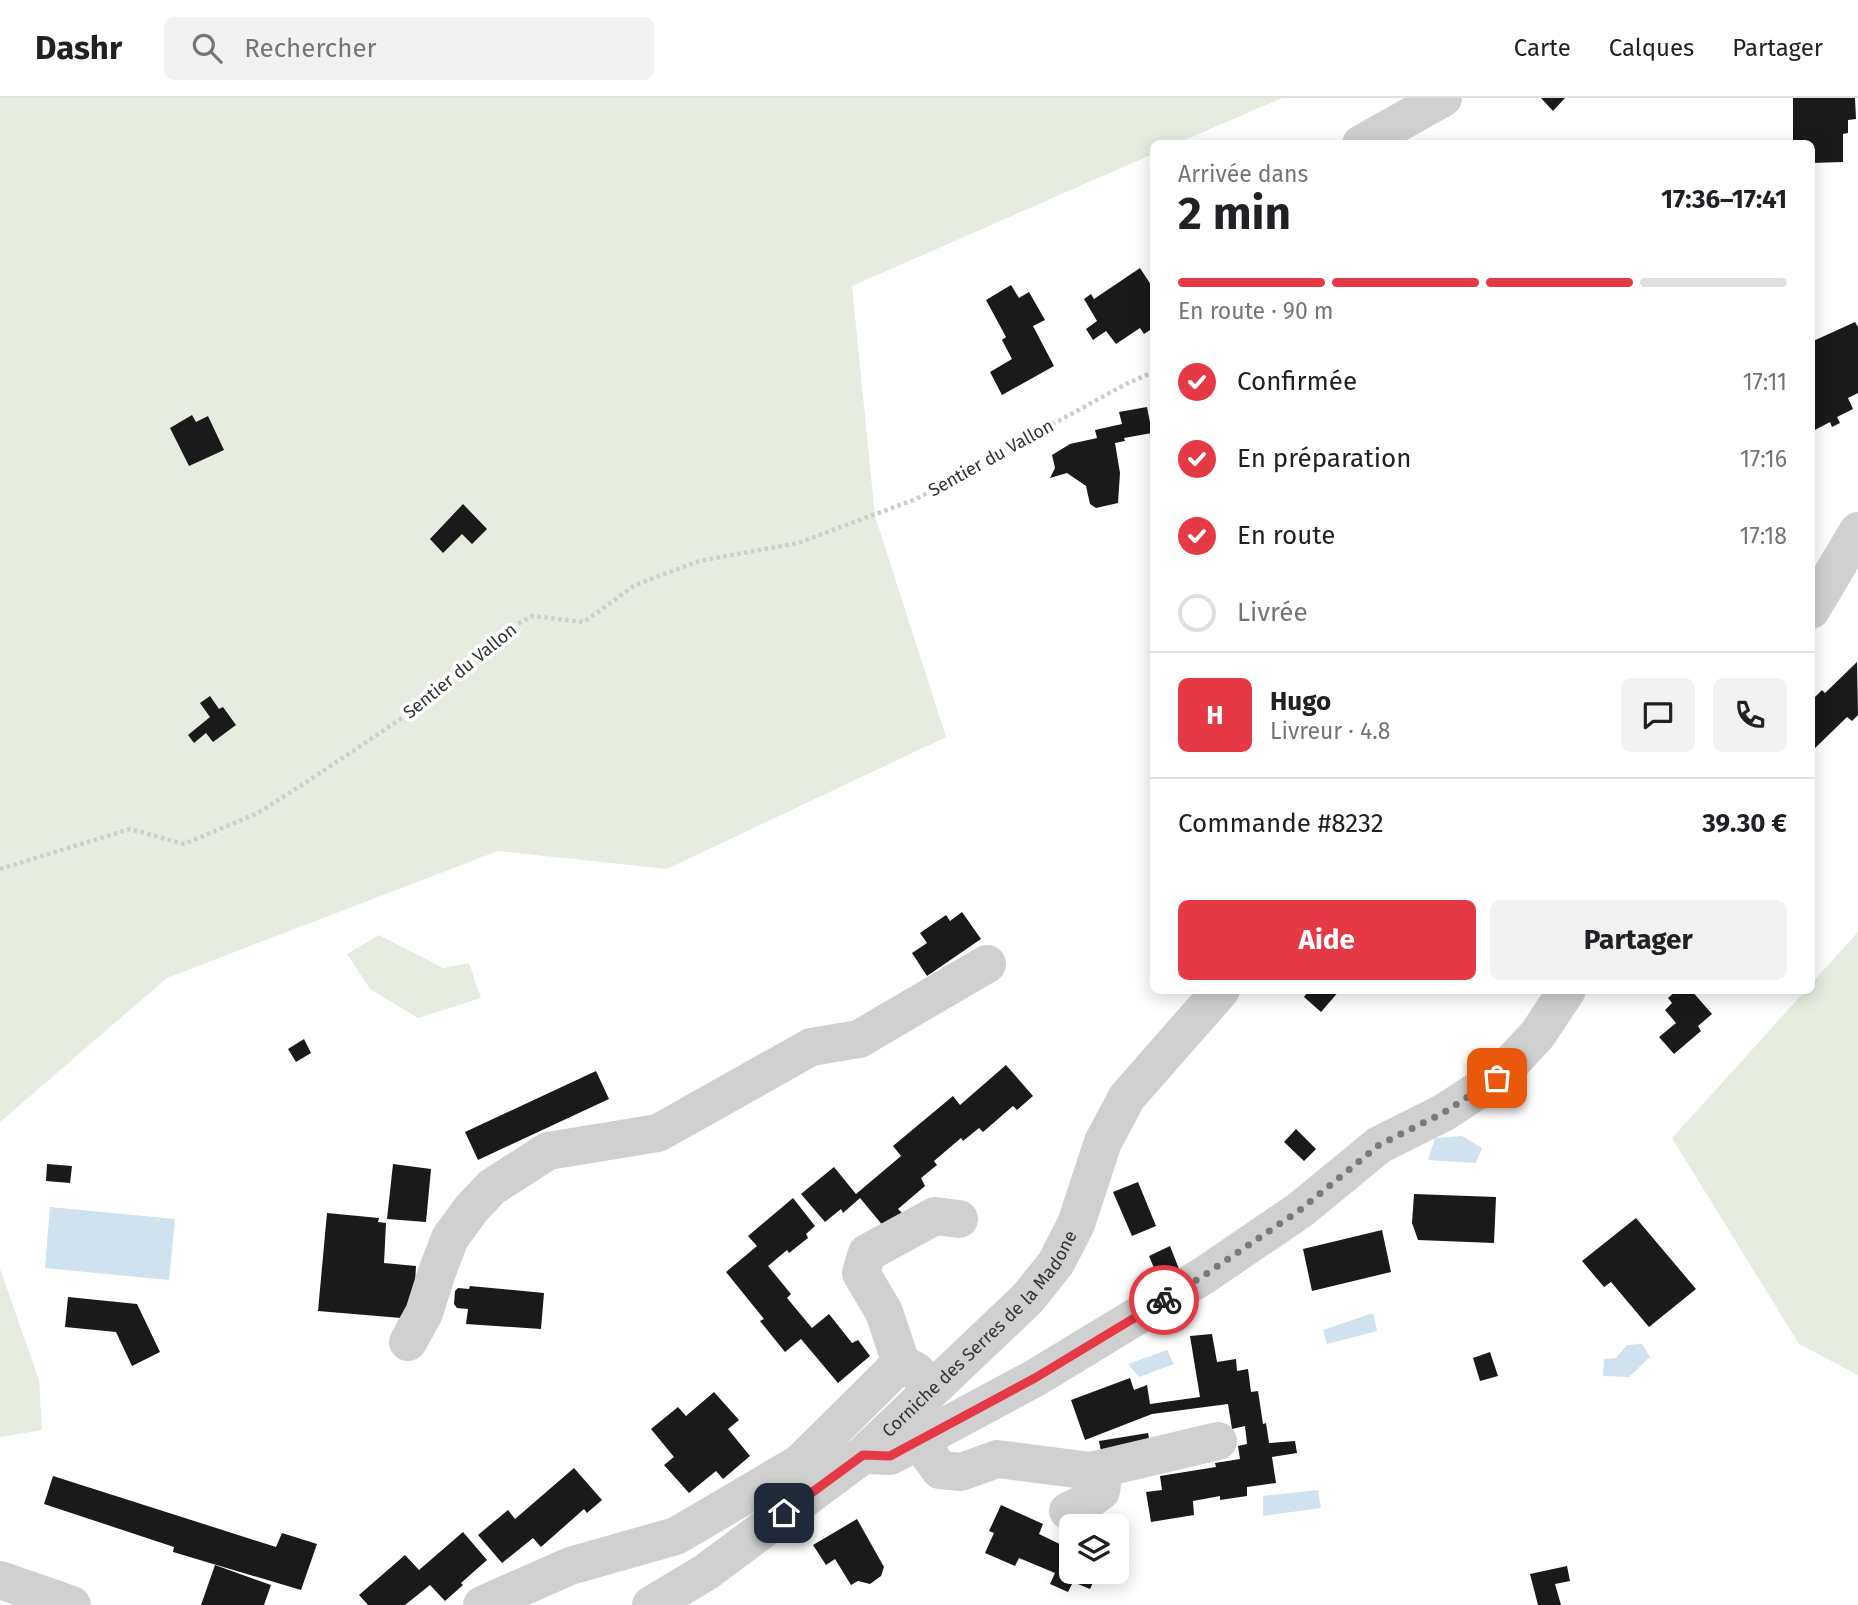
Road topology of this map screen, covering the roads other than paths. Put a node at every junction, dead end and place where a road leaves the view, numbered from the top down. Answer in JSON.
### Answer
{"nodes":[{"id":1,"x":1443,"y":98,"type":"edge"},
{"id":2,"x":1368,"y":140,"type":"edge"},
{"id":3,"x":1858,"y":531,"type":"edge"},
{"id":4,"x":1815,"y":603,"type":"edge"},
{"id":5,"x":987,"y":964,"type":"dead end"},
{"id":6,"x":1217,"y":994,"type":"edge"},
{"id":7,"x":1564,"y":994,"type":"edge"},
{"id":8,"x":959,"y":1219,"type":"dead end"},
{"id":9,"x":408,"y":1342,"type":"dead end"},
{"id":10,"x":901,"y":1363,"type":"junction"},
{"id":11,"x":931,"y":1389,"type":"junction"},
{"id":12,"x":919,"y":1441,"type":"junction"},
{"id":13,"x":1218,"y":1441,"type":"dead end"},
{"id":14,"x":863,"y":1455,"type":"junction"},
{"id":15,"x":1104,"y":1468,"type":"junction"},
{"id":16,"x":1068,"y":1511,"type":"dead end"},
{"id":17,"x":0,"y":1580,"type":"edge"},
{"id":18,"x":72,"y":1605,"type":"edge"},
{"id":19,"x":481,"y":1605,"type":"edge"},
{"id":20,"x":651,"y":1605,"type":"edge"}],
"edges":[{"from":1,"to":2,"type":"street"},
{"from":3,"to":4,"type":"street"},
{"from":5,"to":9,"type":"street"},
{"from":6,"to":11,"type":"street","name":"Corniche des Serres de la Madone"},
{"from":7,"to":12,"type":"street"},
{"from":8,"to":10,"type":"street"},
{"from":10,"to":11,"type":"street"},
{"from":10,"to":19,"type":"street"},
{"from":11,"to":14,"type":"street","name":"Corniche des Serres de la Madone"},
{"from":12,"to":14,"type":"street"},
{"from":12,"to":15,"type":"street"},
{"from":13,"to":15,"type":"street"},
{"from":14,"to":20,"type":"street","name":"Corniche des Serres de la Madone"},
{"from":15,"to":16,"type":"street"},
{"from":17,"to":18,"type":"street"}]}
